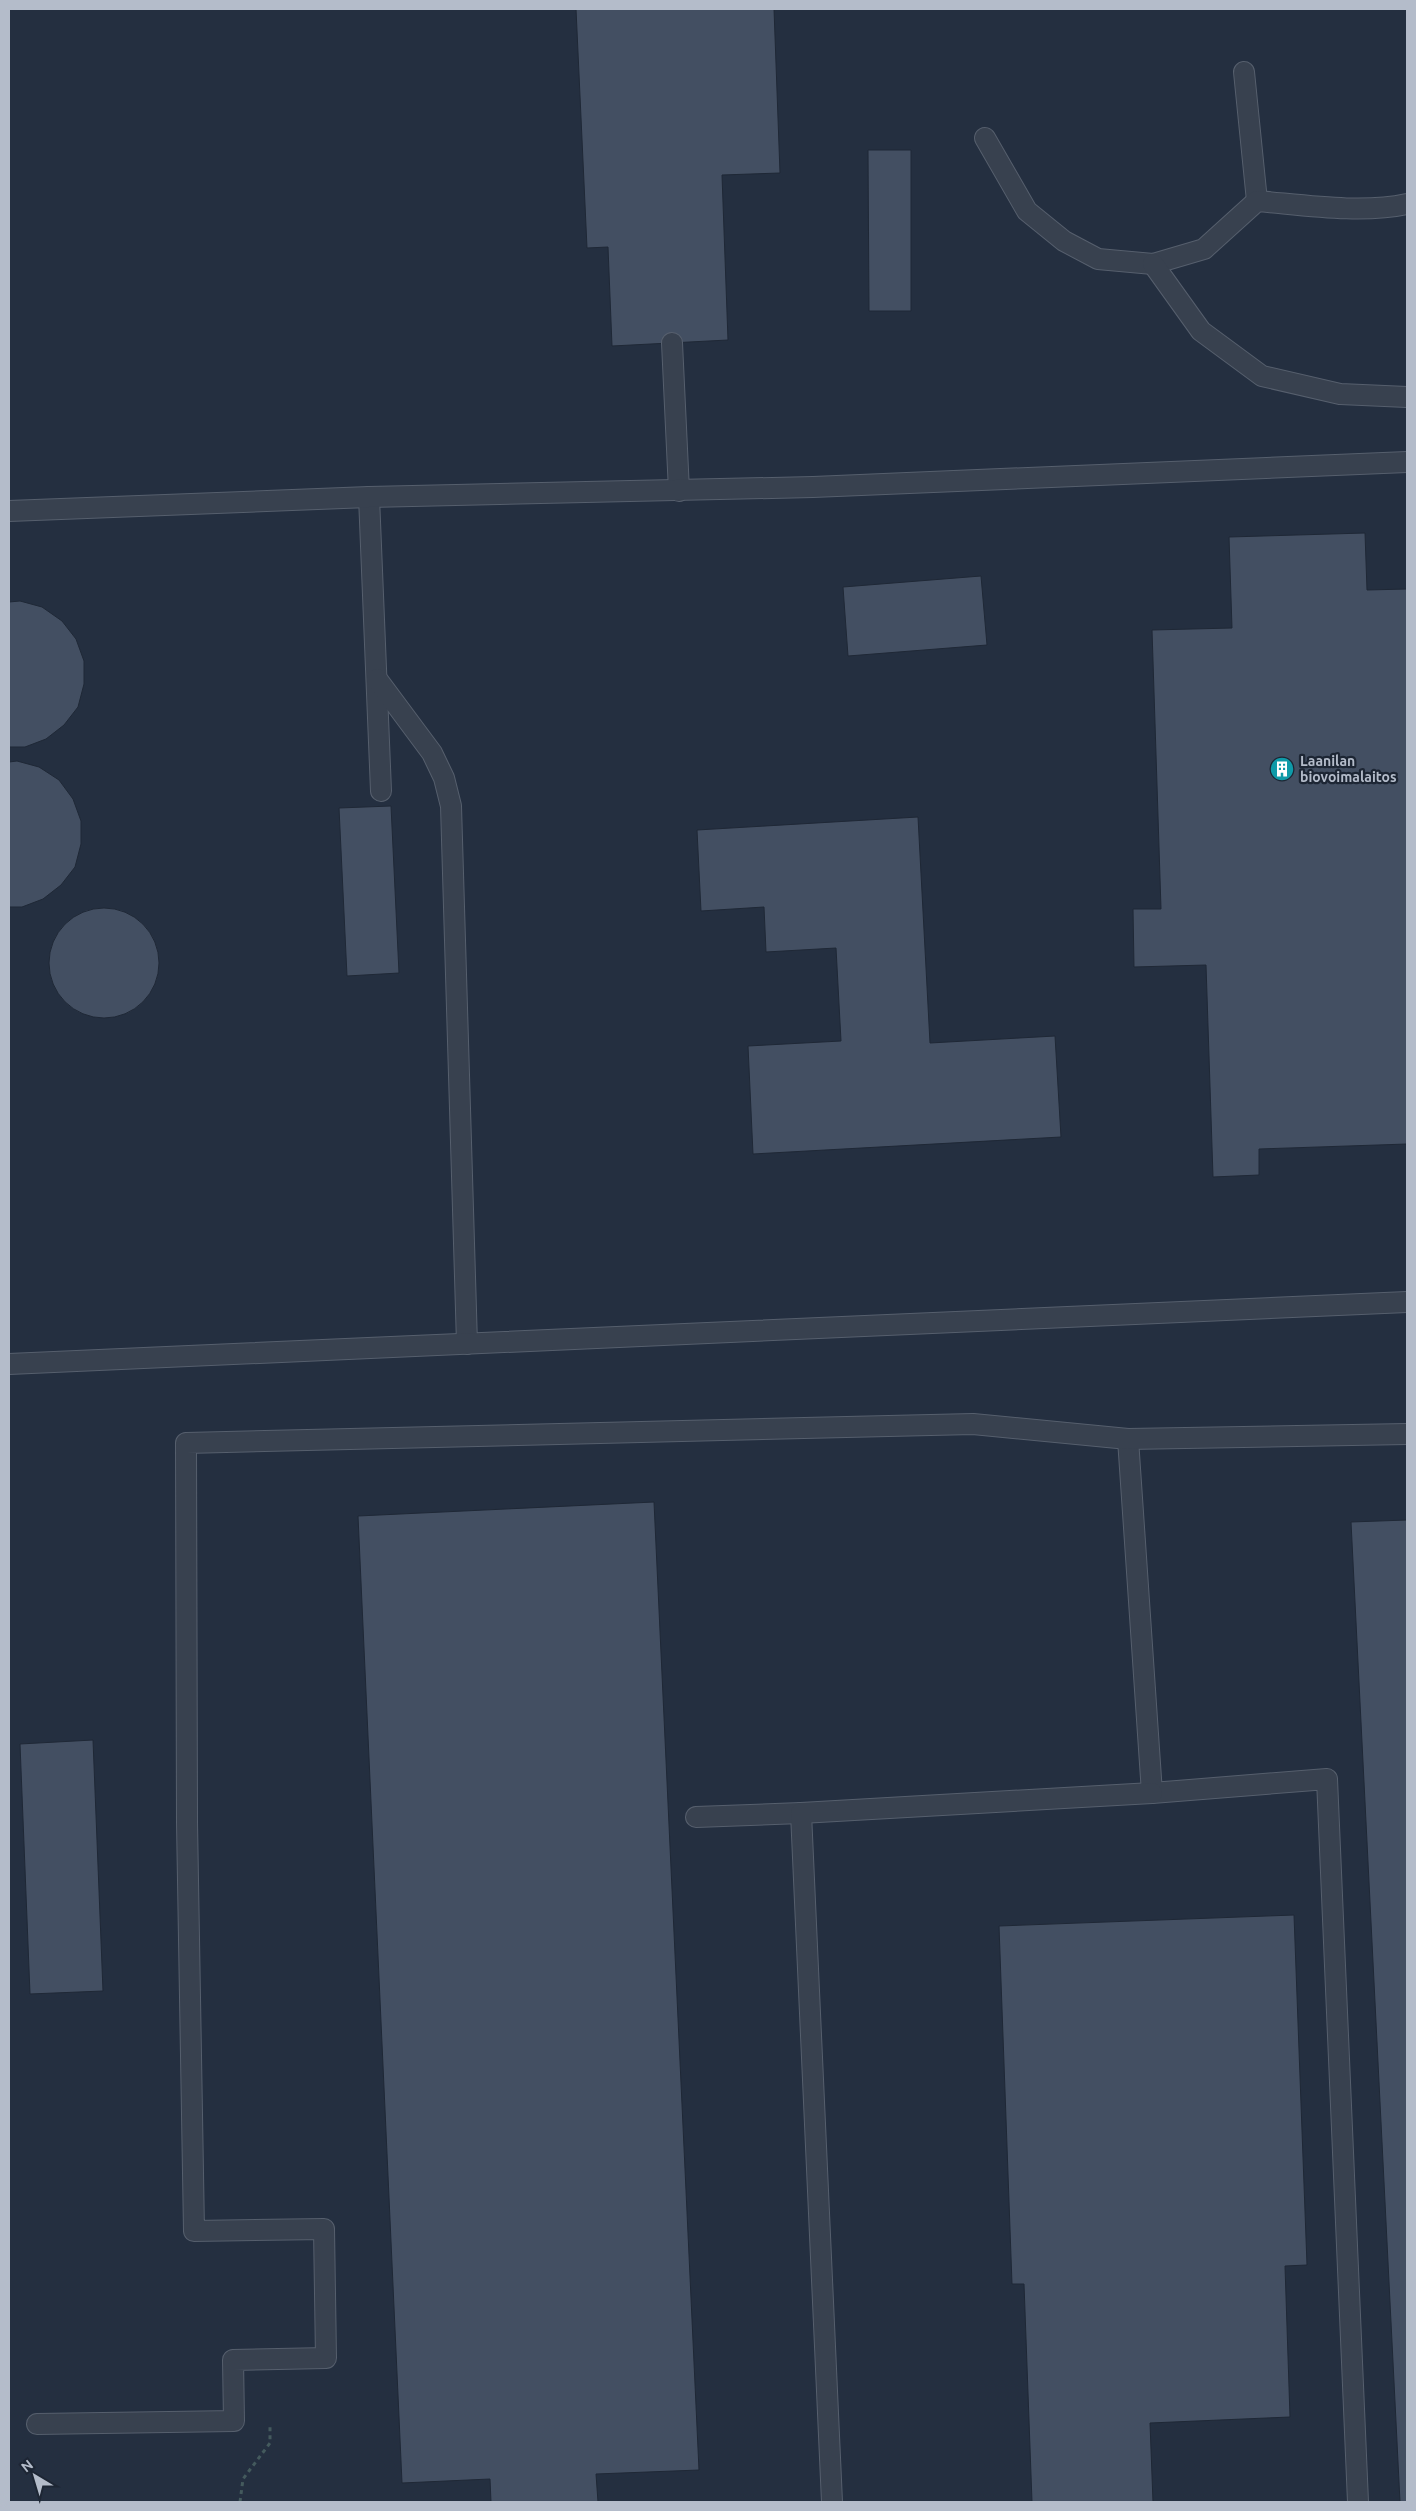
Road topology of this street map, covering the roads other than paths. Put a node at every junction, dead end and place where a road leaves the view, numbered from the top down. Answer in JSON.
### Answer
{"nodes":[{"id":1,"x":1244,"y":72,"type":"dead end"},
{"id":2,"x":985,"y":138,"type":"dead end"},
{"id":3,"x":1257,"y":202,"type":"junction"},
{"id":4,"x":1403,"y":203,"type":"edge"},
{"id":5,"x":1153,"y":264,"type":"junction"},
{"id":6,"x":672,"y":343,"type":"dead end"},
{"id":7,"x":1407,"y":397,"type":"edge"},
{"id":8,"x":1407,"y":462,"type":"edge"},
{"id":9,"x":678,"y":491,"type":"junction"},
{"id":10,"x":369,"y":497,"type":"junction"},
{"id":11,"x":9,"y":511,"type":"edge"},
{"id":12,"x":376,"y":679,"type":"junction"},
{"id":13,"x":381,"y":792,"type":"dead end"},
{"id":14,"x":1407,"y":1302,"type":"edge"},
{"id":15,"x":467,"y":1344,"type":"junction"},
{"id":16,"x":9,"y":1364,"type":"edge"},
{"id":17,"x":1407,"y":1434,"type":"edge"},
{"id":18,"x":1128,"y":1439,"type":"junction"},
{"id":19,"x":1152,"y":1793,"type":"junction"},
{"id":20,"x":801,"y":1813,"type":"junction"},
{"id":21,"x":696,"y":1817,"type":"dead end"},
{"id":22,"x":37,"y":2424,"type":"dead end"},
{"id":23,"x":832,"y":2502,"type":"edge"},
{"id":24,"x":1358,"y":2502,"type":"edge"}],
"edges":[{"from":1,"to":3,"type":"lane"},
{"from":2,"to":5,"type":"lane"},
{"from":3,"to":4,"type":"lane"},
{"from":3,"to":5,"type":"lane"},
{"from":5,"to":7,"type":"lane"},
{"from":6,"to":9,"type":"lane"},
{"from":8,"to":9,"type":"lane"},
{"from":9,"to":10,"type":"lane"},
{"from":10,"to":11,"type":"lane"},
{"from":10,"to":12,"type":"lane"},
{"from":12,"to":13,"type":"lane"},
{"from":12,"to":15,"type":"lane"},
{"from":14,"to":15,"type":"lane"},
{"from":15,"to":16,"type":"lane"},
{"from":17,"to":18,"type":"lane"},
{"from":18,"to":19,"type":"lane"},
{"from":18,"to":22,"type":"lane"},
{"from":19,"to":20,"type":"lane"},
{"from":19,"to":24,"type":"lane"},
{"from":20,"to":21,"type":"lane"},
{"from":20,"to":23,"type":"lane"}]}
